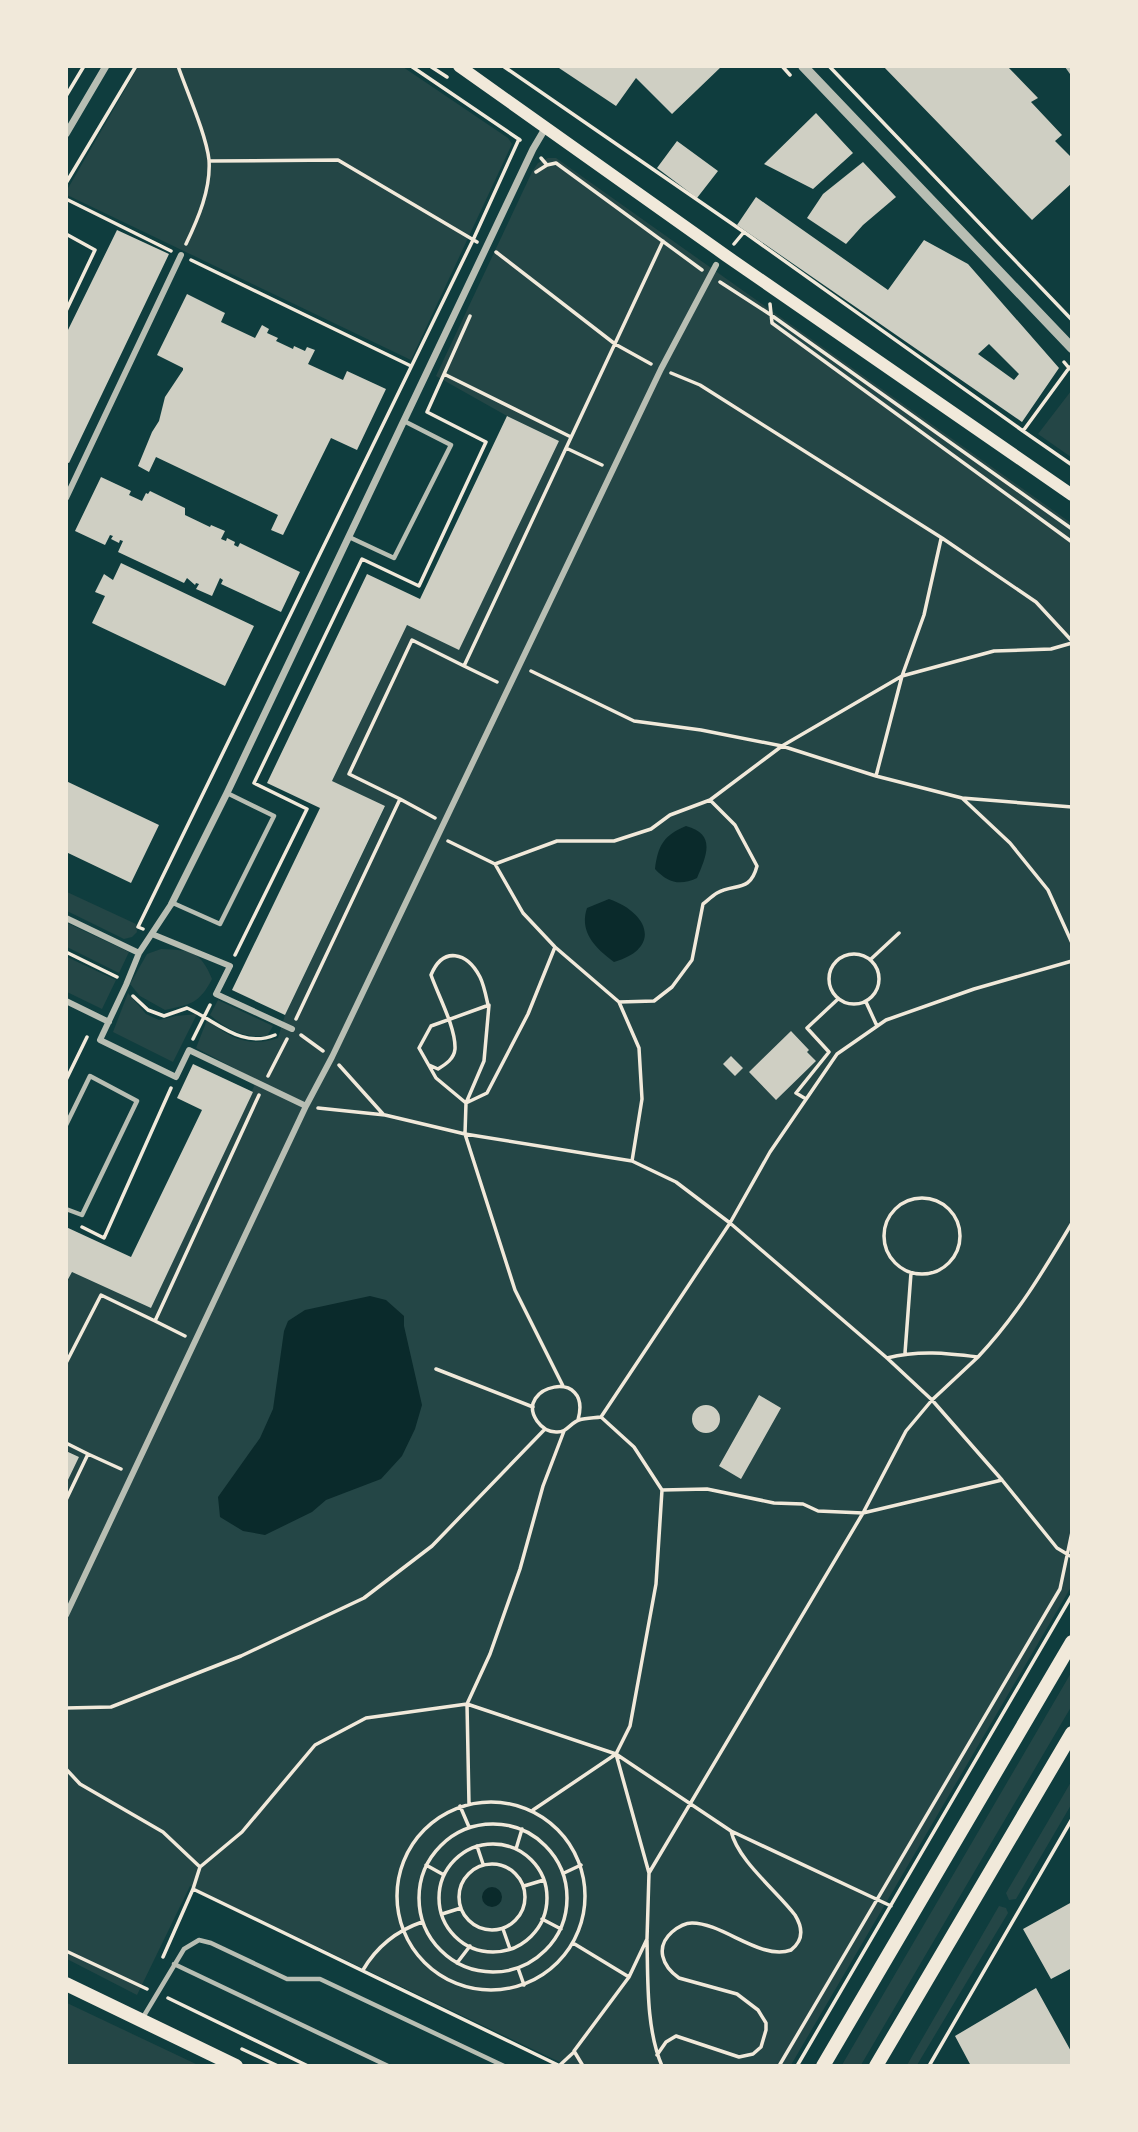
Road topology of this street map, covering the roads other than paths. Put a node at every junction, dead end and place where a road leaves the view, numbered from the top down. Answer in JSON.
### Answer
{"nodes":[{"id":1,"x":106,"y":66,"type":"edge"},
{"id":2,"x":459,"y":66,"type":"edge"},
{"id":3,"x":803,"y":66,"type":"edge"},
{"id":4,"x":1068,"y":66,"type":"edge"},
{"id":5,"x":1072,"y":73,"type":"edge"},
{"id":6,"x":546,"y":127,"type":"junction"},
{"id":7,"x":66,"y":134,"type":"edge"},
{"id":8,"x":181,"y":255,"type":"road end"},
{"id":9,"x":716,"y":265,"type":"dead end"},
{"id":10,"x":1072,"y":348,"type":"edge"},
{"id":11,"x":404,"y":421,"type":"junction"},
{"id":12,"x":1072,"y":495,"type":"edge"},
{"id":13,"x":66,"y":498,"type":"edge"},
{"id":14,"x":348,"y":537,"type":"junction"},
{"id":15,"x":227,"y":793,"type":"junction"},
{"id":16,"x":172,"y":903,"type":"junction"},
{"id":17,"x":66,"y":918,"type":"edge"},
{"id":18,"x":152,"y":934,"type":"junction"},
{"id":19,"x":139,"y":953,"type":"junction"},
{"id":20,"x":66,"y":1001,"type":"edge"},
{"id":21,"x":109,"y":1022,"type":"junction"},
{"id":22,"x":292,"y":1028,"type":"road end"},
{"id":23,"x":306,"y":1106,"type":"junction"},
{"id":24,"x":66,"y":1125,"type":"edge"},
{"id":25,"x":66,"y":1209,"type":"edge"},
{"id":26,"x":66,"y":1615,"type":"edge"},
{"id":27,"x":1072,"y":1642,"type":"edge"},
{"id":28,"x":1072,"y":1733,"type":"edge"},
{"id":29,"x":174,"y":1964,"type":"junction"},
{"id":30,"x":66,"y":1984,"type":"edge"},
{"id":31,"x":141,"y":2020,"type":"junction"},
{"id":32,"x":236,"y":2066,"type":"edge"},
{"id":33,"x":388,"y":2066,"type":"edge"},
{"id":34,"x":504,"y":2066,"type":"edge"},
{"id":35,"x":823,"y":2066,"type":"edge"},
{"id":36,"x":876,"y":2066,"type":"edge"}],
"edges":[{"from":1,"to":7,"type":"street"},
{"from":2,"to":6,"type":"main road"},
{"from":3,"to":10,"type":"street"},
{"from":4,"to":5,"type":"lane"},
{"from":6,"to":11,"type":"street"},
{"from":6,"to":12,"type":"main road"},
{"from":8,"to":13,"type":"street"},
{"from":9,"to":23,"type":"street"},
{"from":11,"to":14,"type":"street"},
{"from":11,"to":14,"type":"lane"},
{"from":14,"to":15,"type":"street"},
{"from":15,"to":16,"type":"street"},
{"from":15,"to":16,"type":"lane"},
{"from":16,"to":18,"type":"street"},
{"from":17,"to":19,"type":"street"},
{"from":18,"to":19,"type":"street"},
{"from":18,"to":22,"type":"street"},
{"from":19,"to":21,"type":"street"},
{"from":20,"to":21,"type":"street"},
{"from":21,"to":23,"type":"street"},
{"from":23,"to":26,"type":"street"},
{"from":24,"to":25,"type":"lane"},
{"from":27,"to":35,"type":"main road"},
{"from":28,"to":36,"type":"main road"},
{"from":29,"to":31,"type":"lane"},
{"from":29,"to":33,"type":"lane"},
{"from":29,"to":34,"type":"lane"},
{"from":30,"to":31,"type":"main road"},
{"from":31,"to":32,"type":"main road"}]}
